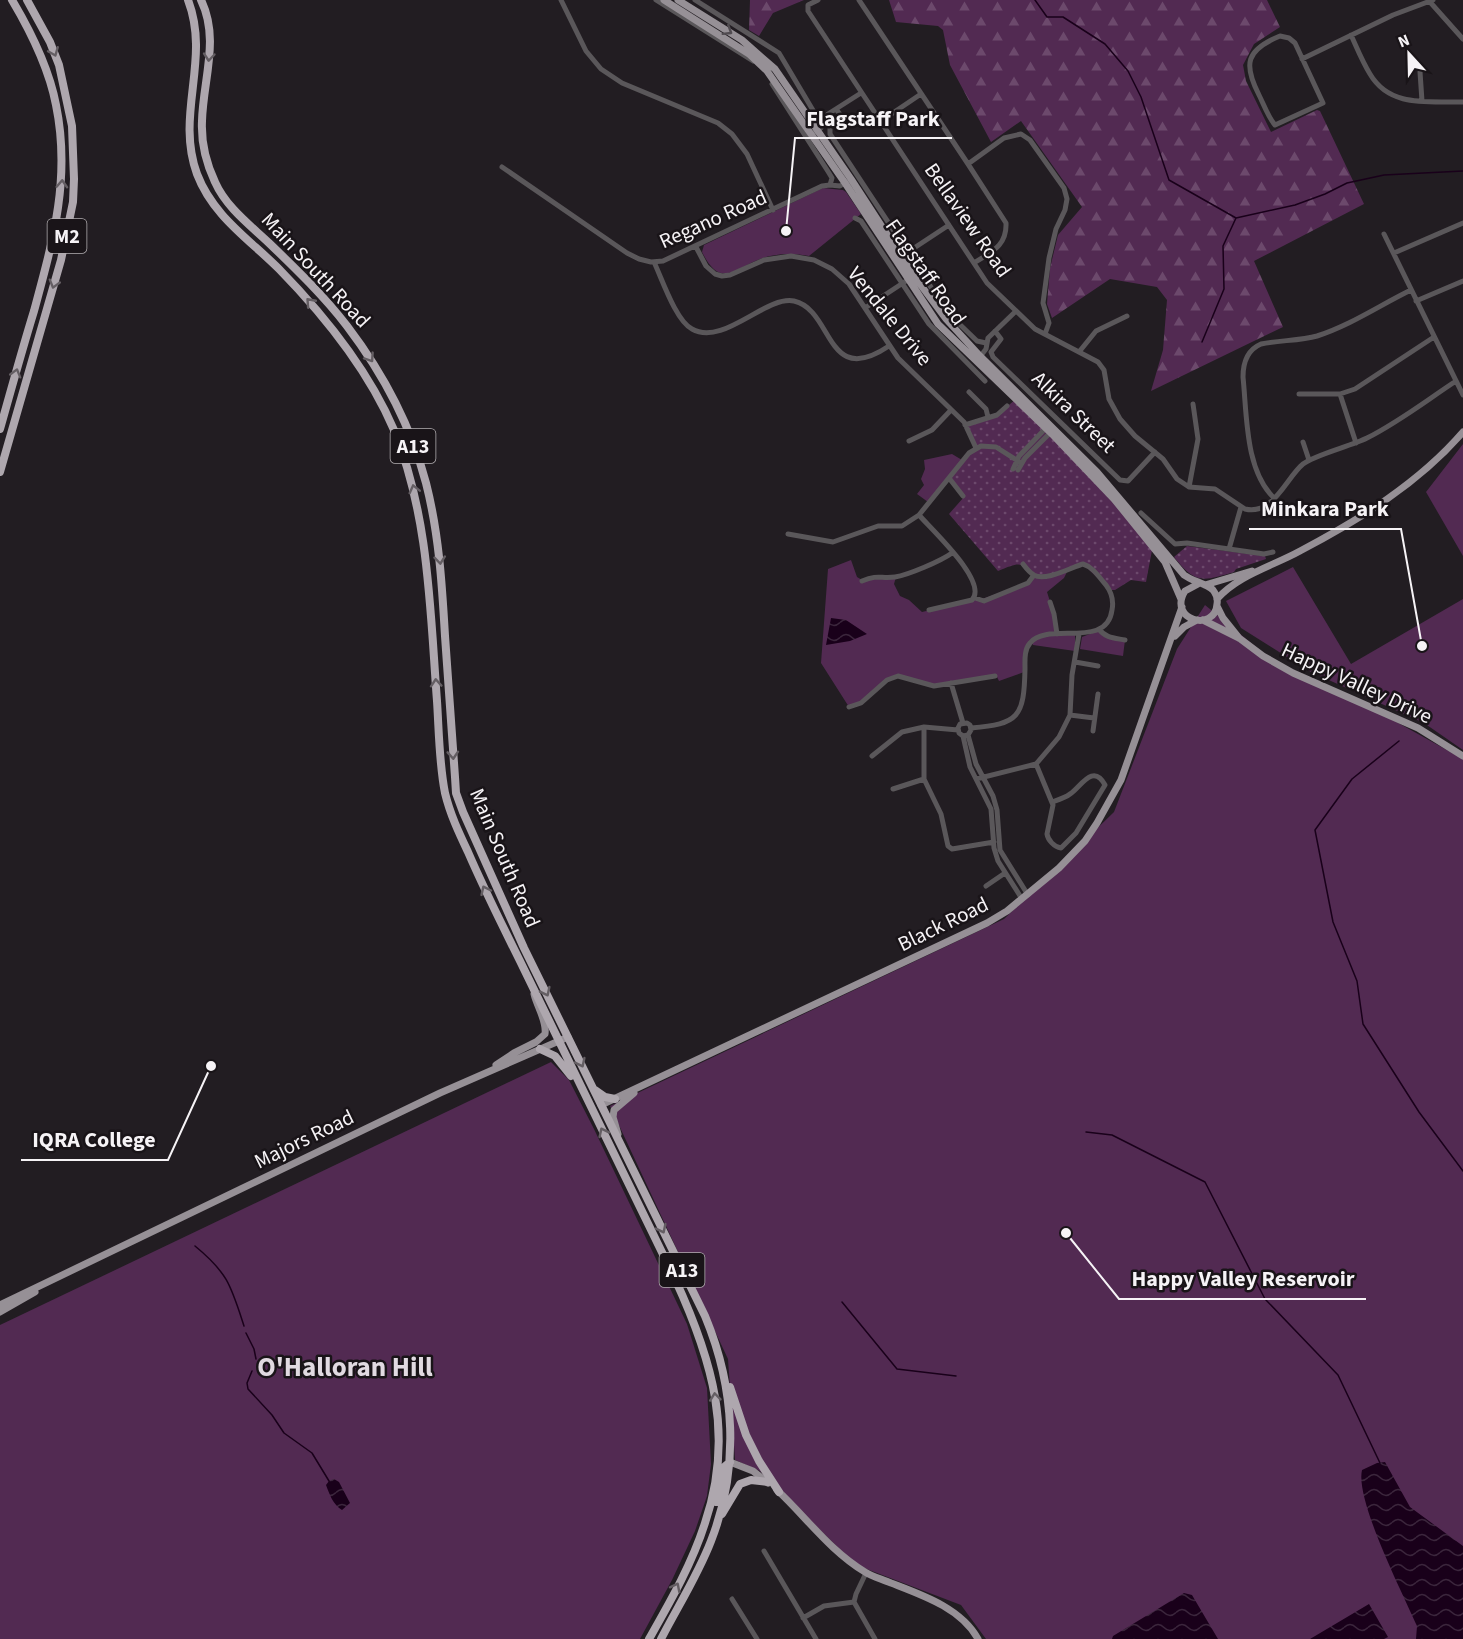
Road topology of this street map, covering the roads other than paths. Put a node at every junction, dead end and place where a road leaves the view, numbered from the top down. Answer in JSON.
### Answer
{"nodes":[{"id":1,"x":12,"y":0,"type":"edge"},
{"id":2,"x":27,"y":0,"type":"edge"},
{"id":3,"x":188,"y":0,"type":"edge"},
{"id":4,"x":201,"y":0,"type":"edge"},
{"id":5,"x":561,"y":0,"type":"edge"},
{"id":6,"x":656,"y":0,"type":"edge"},
{"id":7,"x":664,"y":0,"type":"edge"},
{"id":8,"x":678,"y":0,"type":"edge"},
{"id":9,"x":695,"y":0,"type":"edge"},
{"id":10,"x":818,"y":0,"type":"edge"},
{"id":11,"x":859,"y":0,"type":"edge"},
{"id":12,"x":1432,"y":1,"type":"edge"},
{"id":13,"x":1351,"y":35,"type":"junction"},
{"id":14,"x":1463,"y":39,"type":"edge"},
{"id":15,"x":1302,"y":59,"type":"junction"},
{"id":16,"x":1420,"y":72,"type":"dead end"},
{"id":17,"x":861,"y":93,"type":"junction"},
{"id":18,"x":921,"y":94,"type":"junction"},
{"id":19,"x":1422,"y":101,"type":"junction"},
{"id":20,"x":1463,"y":102,"type":"edge"},
{"id":21,"x":836,"y":109,"type":"junction"},
{"id":22,"x":825,"y":118,"type":"junction"},
{"id":23,"x":881,"y":121,"type":"junction"},
{"id":24,"x":815,"y":132,"type":"junction"},
{"id":25,"x":968,"y":164,"type":"junction"},
{"id":26,"x":502,"y":166,"type":"dead end"},
{"id":27,"x":848,"y":181,"type":"junction"},
{"id":28,"x":830,"y":185,"type":"junction"},
{"id":29,"x":773,"y":210,"type":"junction"},
{"id":30,"x":855,"y":218,"type":"dead end"},
{"id":31,"x":1463,"y":223,"type":"edge"},
{"id":32,"x":949,"y":225,"type":"junction"},
{"id":33,"x":1384,"y":234,"type":"dead end"},
{"id":34,"x":696,"y":247,"type":"junction"},
{"id":35,"x":908,"y":252,"type":"junction"},
{"id":36,"x":1394,"y":253,"type":"junction"},
{"id":37,"x":654,"y":262,"type":"junction"},
{"id":38,"x":974,"y":263,"type":"junction"},
{"id":39,"x":908,"y":280,"type":"junction"},
{"id":40,"x":1463,"y":281,"type":"edge"},
{"id":41,"x":1411,"y":290,"type":"junction"},
{"id":42,"x":1416,"y":301,"type":"junction"},
{"id":43,"x":865,"y":308,"type":"junction"},
{"id":44,"x":1016,"y":310,"type":"junction"},
{"id":45,"x":1127,"y":316,"type":"dead end"},
{"id":46,"x":995,"y":331,"type":"junction"},
{"id":47,"x":1045,"y":334,"type":"junction"},
{"id":48,"x":1434,"y":337,"type":"junction"},
{"id":49,"x":986,"y":343,"type":"junction"},
{"id":50,"x":890,"y":346,"type":"junction"},
{"id":51,"x":1079,"y":352,"type":"junction"},
{"id":52,"x":978,"y":358,"type":"junction"},
{"id":53,"x":1456,"y":381,"type":"junction"},
{"id":54,"x":1299,"y":394,"type":"dead end"},
{"id":55,"x":1340,"y":394,"type":"junction"},
{"id":56,"x":1463,"y":395,"type":"edge"},
{"id":57,"x":1193,"y":404,"type":"dead end"},
{"id":58,"x":1007,"y":406,"type":"dead end"},
{"id":59,"x":951,"y":410,"type":"junction"},
{"id":60,"x":988,"y":417,"type":"junction"},
{"id":61,"x":965,"y":425,"type":"junction"},
{"id":62,"x":0,"y":429,"type":"edge"},
{"id":63,"x":1050,"y":429,"type":"junction"},
{"id":64,"x":1463,"y":432,"type":"edge"},
{"id":65,"x":909,"y":441,"type":"dead end"},
{"id":66,"x":1303,"y":442,"type":"dead end"},
{"id":67,"x":1356,"y":443,"type":"junction"},
{"id":68,"x":976,"y":448,"type":"junction"},
{"id":69,"x":1155,"y":452,"type":"junction"},
{"id":70,"x":1309,"y":460,"type":"junction"},
{"id":71,"x":1019,"y":461,"type":"junction"},
{"id":72,"x":1016,"y":469,"type":"dead end"},
{"id":73,"x":0,"y":472,"type":"edge"},
{"id":74,"x":949,"y":478,"type":"junction"},
{"id":75,"x":1189,"y":487,"type":"junction"},
{"id":76,"x":963,"y":496,"type":"dead end"},
{"id":77,"x":1274,"y":498,"type":"junction"},
{"id":78,"x":1241,"y":507,"type":"junction"},
{"id":79,"x":1141,"y":513,"type":"dead end"},
{"id":80,"x":919,"y":515,"type":"junction"},
{"id":81,"x":788,"y":534,"type":"dead end"},
{"id":82,"x":437,"y":535,"type":"junction"},
{"id":83,"x":424,"y":537,"type":"junction"},
{"id":84,"x":1229,"y":549,"type":"junction"},
{"id":85,"x":1273,"y":552,"type":"dead end"},
{"id":86,"x":952,"y":553,"type":"junction"},
{"id":87,"x":1282,"y":560,"type":"junction"},
{"id":88,"x":1023,"y":564,"type":"dead end"},
{"id":89,"x":1034,"y":576,"type":"junction"},
{"id":90,"x":862,"y":580,"type":"dead end"},
{"id":91,"x":1201,"y":585,"type":"junction"},
{"id":92,"x":975,"y":598,"type":"junction"},
{"id":93,"x":1181,"y":599,"type":"junction"},
{"id":94,"x":1050,"y":602,"type":"dead end"},
{"id":95,"x":1217,"y":602,"type":"junction"},
{"id":96,"x":1182,"y":607,"type":"junction"},
{"id":97,"x":929,"y":610,"type":"dead end"},
{"id":98,"x":1200,"y":620,"type":"junction"},
{"id":99,"x":1100,"y":629,"type":"junction"},
{"id":100,"x":1057,"y":634,"type":"junction"},
{"id":101,"x":1079,"y":634,"type":"junction"},
{"id":102,"x":1239,"y":638,"type":"junction"},
{"id":103,"x":1125,"y":640,"type":"dead end"},
{"id":104,"x":1170,"y":642,"type":"junction"},
{"id":105,"x":1075,"y":662,"type":"junction"},
{"id":106,"x":1098,"y":666,"type":"dead end"},
{"id":107,"x":995,"y":676,"type":"dead end"},
{"id":108,"x":951,"y":683,"type":"junction"},
{"id":109,"x":1098,"y":694,"type":"dead end"},
{"id":110,"x":849,"y":707,"type":"dead end"},
{"id":111,"x":1070,"y":715,"type":"junction"},
{"id":112,"x":1094,"y":718,"type":"junction"},
{"id":113,"x":963,"y":723,"type":"junction"},
{"id":114,"x":924,"y":727,"type":"junction"},
{"id":115,"x":971,"y":728,"type":"junction"},
{"id":116,"x":958,"y":730,"type":"junction"},
{"id":117,"x":1093,"y":731,"type":"dead end"},
{"id":118,"x":966,"y":735,"type":"junction"},
{"id":119,"x":872,"y":756,"type":"dead end"},
{"id":120,"x":1463,"y":756,"type":"edge"},
{"id":121,"x":1036,"y":764,"type":"junction"},
{"id":122,"x":979,"y":777,"type":"junction"},
{"id":123,"x":924,"y":779,"type":"junction"},
{"id":124,"x":893,"y":789,"type":"dead end"},
{"id":125,"x":1052,"y":802,"type":"junction"},
{"id":126,"x":463,"y":813,"type":"junction"},
{"id":127,"x":996,"y":842,"type":"junction"},
{"id":128,"x":472,"y":862,"type":"junction"},
{"id":129,"x":1005,"y":873,"type":"junction"},
{"id":130,"x":986,"y":886,"type":"dead end"},
{"id":131,"x":1025,"y":897,"type":"junction"},
{"id":132,"x":532,"y":987,"type":"junction"},
{"id":133,"x":568,"y":1037,"type":"junction"},
{"id":134,"x":559,"y":1041,"type":"junction"},
{"id":135,"x":540,"y":1049,"type":"junction"},
{"id":136,"x":484,"y":1073,"type":"junction"},
{"id":137,"x":641,"y":1087,"type":"junction"},
{"id":138,"x":593,"y":1089,"type":"junction"},
{"id":139,"x":586,"y":1096,"type":"junction"},
{"id":140,"x":615,"y":1099,"type":"junction"},
{"id":141,"x":601,"y":1105,"type":"junction"},
{"id":142,"x":592,"y":1110,"type":"junction"},
{"id":143,"x":620,"y":1143,"type":"junction"},
{"id":144,"x":57,"y":1277,"type":"junction"},
{"id":145,"x":0,"y":1305,"type":"edge"},
{"id":146,"x":0,"y":1312,"type":"edge"},
{"id":147,"x":722,"y":1366,"type":"junction"},
{"id":148,"x":718,"y":1455,"type":"junction"},
{"id":149,"x":730,"y":1462,"type":"junction"},
{"id":150,"x":768,"y":1482,"type":"junction"},
{"id":151,"x":779,"y":1492,"type":"junction"},
{"id":152,"x":718,"y":1521,"type":"junction"},
{"id":153,"x":702,"y":1532,"type":"junction"},
{"id":154,"x":764,"y":1551,"type":"dead end"},
{"id":155,"x":866,"y":1573,"type":"junction"},
{"id":156,"x":732,"y":1599,"type":"dead end"},
{"id":157,"x":854,"y":1602,"type":"junction"},
{"id":158,"x":803,"y":1618,"type":"junction"},
{"id":159,"x":649,"y":1639,"type":"edge"},
{"id":160,"x":661,"y":1639,"type":"edge"},
{"id":161,"x":757,"y":1639,"type":"edge"},
{"id":162,"x":816,"y":1639,"type":"edge"},
{"id":163,"x":875,"y":1639,"type":"edge"},
{"id":164,"x":978,"y":1639,"type":"edge"}],
"edges":[{"from":62,"to":1,"type":"highway","number":"M2","one_way":true},
{"from":2,"to":73,"type":"highway","number":"M2","one_way":true},
{"from":83,"to":3,"type":"highway","name":"Main South Road","number":"A13","one_way":true},
{"from":4,"to":82,"type":"highway","name":"Main South Road","number":"A13","one_way":true},
{"from":5,"to":29,"type":"street"},
{"from":6,"to":28,"type":"street"},
{"from":7,"to":24,"type":"main road","name":"Flagstaff Road"},
{"from":8,"to":24,"type":"main road","name":"Flagstaff Road","one_way":true},
{"from":9,"to":22,"type":"street"},
{"from":10,"to":17,"type":"street","name":"Bellaview Road"},
{"from":11,"to":18,"type":"street"},
{"from":12,"to":13,"type":"street"},
{"from":12,"to":14,"type":"street"},
{"from":13,"to":15,"type":"street"},
{"from":13,"to":19,"type":"street"},
{"from":15,"to":15,"type":"street"},
{"from":16,"to":19,"type":"street"},
{"from":17,"to":21,"type":"street"},
{"from":17,"to":23,"type":"street","name":"Bellaview Road"},
{"from":18,"to":23,"type":"street"},
{"from":18,"to":25,"type":"street"},
{"from":19,"to":20,"type":"street"},
{"from":21,"to":22,"type":"street"},
{"from":21,"to":35,"type":"street","name":"Flagstaff Road"},
{"from":22,"to":24,"type":"street"},
{"from":23,"to":32,"type":"street","name":"Bellaview Road"},
{"from":24,"to":27,"type":"main road","name":"Flagstaff Road"},
{"from":25,"to":38,"type":"street"},
{"from":25,"to":47,"type":"street"},
{"from":26,"to":37,"type":"street","name":"Regano Road"},
{"from":27,"to":28,"type":"street","name":"Regano Road"},
{"from":27,"to":39,"type":"main road","name":"Flagstaff Road"},
{"from":28,"to":29,"type":"street","name":"Regano Road"},
{"from":29,"to":34,"type":"street","name":"Regano Road"},
{"from":30,"to":39,"type":"street"},
{"from":31,"to":36,"type":"street"},
{"from":32,"to":35,"type":"street"},
{"from":32,"to":38,"type":"street","name":"Bellaview Road"},
{"from":33,"to":36,"type":"street"},
{"from":34,"to":37,"type":"street","name":"Regano Road"},
{"from":34,"to":43,"type":"street","name":"Vendale Drive"},
{"from":35,"to":49,"type":"street","name":"Flagstaff Road"},
{"from":36,"to":41,"type":"street"},
{"from":37,"to":50,"type":"street"},
{"from":38,"to":44,"type":"street","name":"Bellaview Road"},
{"from":39,"to":43,"type":"street"},
{"from":39,"to":52,"type":"main road","name":"Flagstaff Road"},
{"from":39,"to":60,"type":"street"},
{"from":40,"to":42,"type":"street"},
{"from":41,"to":42,"type":"street"},
{"from":41,"to":77,"type":"street"},
{"from":42,"to":48,"type":"street"},
{"from":43,"to":50,"type":"street","name":"Vendale Drive"},
{"from":44,"to":46,"type":"street"},
{"from":44,"to":47,"type":"street","name":"Bellaview Road"},
{"from":45,"to":51,"type":"street"},
{"from":46,"to":49,"type":"street"},
{"from":46,"to":69,"type":"street","name":"Alkira Street"},
{"from":47,"to":51,"type":"street","name":"Bellaview Road"},
{"from":48,"to":53,"type":"street"},
{"from":48,"to":55,"type":"street"},
{"from":49,"to":52,"type":"street"},
{"from":50,"to":59,"type":"street","name":"Vendale Drive"},
{"from":51,"to":69,"type":"street","name":"Bellaview Road"},
{"from":52,"to":63,"type":"main road","name":"Flagstaff Road"},
{"from":53,"to":56,"type":"street"},
{"from":53,"to":67,"type":"street"},
{"from":54,"to":55,"type":"street"},
{"from":55,"to":67,"type":"street"},
{"from":57,"to":75,"type":"street"},
{"from":58,"to":60,"type":"street"},
{"from":59,"to":61,"type":"street","name":"Vendale Drive"},
{"from":59,"to":65,"type":"street"},
{"from":60,"to":61,"type":"street"},
{"from":61,"to":68,"type":"street","name":"Vendale Drive"},
{"from":63,"to":71,"type":"street"},
{"from":63,"to":91,"type":"main road","name":"Flagstaff Road"},
{"from":63,"to":93,"type":"main road","name":"Flagstaff Road"},
{"from":64,"to":87,"type":"main road"},
{"from":66,"to":70,"type":"street"},
{"from":67,"to":70,"type":"street"},
{"from":68,"to":71,"type":"street"},
{"from":68,"to":74,"type":"street"},
{"from":69,"to":75,"type":"street","name":"Bellaview Road"},
{"from":70,"to":77,"type":"street"},
{"from":71,"to":72,"type":"street"},
{"from":74,"to":76,"type":"street"},
{"from":74,"to":80,"type":"street"},
{"from":75,"to":78,"type":"street"},
{"from":77,"to":78,"type":"street"},
{"from":78,"to":84,"type":"street"},
{"from":79,"to":84,"type":"street"},
{"from":80,"to":81,"type":"street"},
{"from":80,"to":86,"type":"street"},
{"from":82,"to":83,"type":"highway"},
{"from":82,"to":126,"type":"highway","name":"Main South Road","number":"A13","one_way":true},
{"from":128,"to":83,"type":"highway","name":"Main South Road","number":"A13","one_way":true},
{"from":84,"to":85,"type":"street"},
{"from":86,"to":90,"type":"street"},
{"from":86,"to":92,"type":"street"},
{"from":87,"to":91,"type":"main road"},
{"from":87,"to":95,"type":"main road"},
{"from":88,"to":89,"type":"street"},
{"from":89,"to":92,"type":"street"},
{"from":89,"to":99,"type":"street"},
{"from":91,"to":93,"type":"main road"},
{"from":91,"to":95,"type":"main road"},
{"from":92,"to":97,"type":"street"},
{"from":93,"to":96,"type":"main road"},
{"from":94,"to":100,"type":"street"},
{"from":95,"to":98,"type":"main road"},
{"from":95,"to":102,"type":"main road","name":"Happy Valley Drive"},
{"from":96,"to":98,"type":"main road"},
{"from":96,"to":104,"type":"main road","name":"Black Road"},
{"from":98,"to":102,"type":"main road","name":"Happy Valley Drive"},
{"from":98,"to":104,"type":"main road","name":"Black Road"},
{"from":99,"to":101,"type":"street"},
{"from":99,"to":103,"type":"street"},
{"from":100,"to":101,"type":"street"},
{"from":100,"to":115,"type":"street"},
{"from":101,"to":105,"type":"street"},
{"from":102,"to":120,"type":"main road","name":"Happy Valley Drive"},
{"from":104,"to":131,"type":"main road","name":"Black Road"},
{"from":105,"to":106,"type":"street"},
{"from":105,"to":111,"type":"street"},
{"from":107,"to":108,"type":"street"},
{"from":108,"to":110,"type":"street"},
{"from":108,"to":113,"type":"street"},
{"from":109,"to":112,"type":"street"},
{"from":111,"to":112,"type":"street"},
{"from":111,"to":121,"type":"street"},
{"from":112,"to":117,"type":"street"},
{"from":113,"to":115,"type":"street"},
{"from":113,"to":116,"type":"street"},
{"from":114,"to":116,"type":"street"},
{"from":114,"to":119,"type":"street"},
{"from":114,"to":123,"type":"street"},
{"from":115,"to":118,"type":"street"},
{"from":116,"to":118,"type":"street"},
{"from":118,"to":122,"type":"street"},
{"from":121,"to":122,"type":"street"},
{"from":121,"to":125,"type":"street"},
{"from":122,"to":127,"type":"street"},
{"from":123,"to":124,"type":"street"},
{"from":123,"to":127,"type":"street"},
{"from":125,"to":125,"type":"street"},
{"from":126,"to":128,"type":"highway"},
{"from":126,"to":133,"type":"highway","name":"Main South Road","number":"A13","one_way":true},
{"from":127,"to":129,"type":"street"},
{"from":127,"to":131,"type":"street"},
{"from":132,"to":128,"type":"highway","name":"Main South Road","number":"A13","one_way":true},
{"from":129,"to":130,"type":"street"},
{"from":129,"to":131,"type":"street"},
{"from":131,"to":137,"type":"main road","name":"Black Road"},
{"from":132,"to":134,"type":"highway","name":"Main South Road","number":"A13"},
{"from":132,"to":136,"type":"main road","number":"A13"},
{"from":133,"to":134,"type":"main road","name":"Majors Road"},
{"from":133,"to":138,"type":"highway","name":"Main South Road","number":"A13","one_way":true},
{"from":134,"to":135,"type":"main road","name":"Majors Road"},
{"from":134,"to":139,"type":"highway","name":"Main South Road","number":"A13"},
{"from":135,"to":136,"type":"main road","name":"Majors Road"},
{"from":135,"to":139,"type":"highway","number":"A13"},
{"from":136,"to":144,"type":"main road","name":"Majors Road"},
{"from":137,"to":140,"type":"main road","name":"Black Road"},
{"from":137,"to":143,"type":"main road","number":"A13"},
{"from":138,"to":140,"type":"highway"},
{"from":138,"to":141,"type":"highway","name":"Main South Road","number":"A13"},
{"from":139,"to":142,"type":"highway","name":"Main South Road","number":"A13"},
{"from":140,"to":141,"type":"main road","name":"Black Road"},
{"from":141,"to":142,"type":"highway"},
{"from":141,"to":143,"type":"highway","name":"Main South Road","number":"A13"},
{"from":148,"to":142,"type":"highway","name":"Main South Road","number":"A13","one_way":true},
{"from":143,"to":147,"type":"highway","name":"Main South Road","number":"A13","one_way":true},
{"from":144,"to":145,"type":"main road","name":"Majors Road"},
{"from":144,"to":146,"type":"main road","name":"Majors Road"},
{"from":147,"to":149,"type":"highway","name":"Main South Road","number":"A13"},
{"from":147,"to":151,"type":"highway"},
{"from":148,"to":149,"type":"highway"},
{"from":148,"to":153,"type":"highway","name":"Main South Road","number":"A13"},
{"from":149,"to":150,"type":"main road"},
{"from":149,"to":152,"type":"highway","name":"Main South Road","number":"A13"},
{"from":149,"to":153,"type":"highway"},
{"from":150,"to":151,"type":"main road"},
{"from":150,"to":152,"type":"highway"},
{"from":151,"to":155,"type":"main road"},
{"from":152,"to":160,"type":"highway","name":"Main South Road","number":"A13"},
{"from":159,"to":153,"type":"highway","name":"Main South Road","number":"A13","one_way":true},
{"from":154,"to":158,"type":"street"},
{"from":155,"to":157,"type":"street"},
{"from":155,"to":164,"type":"main road"},
{"from":156,"to":161,"type":"street"},
{"from":157,"to":158,"type":"street"},
{"from":157,"to":163,"type":"street"},
{"from":158,"to":162,"type":"street"}]}
